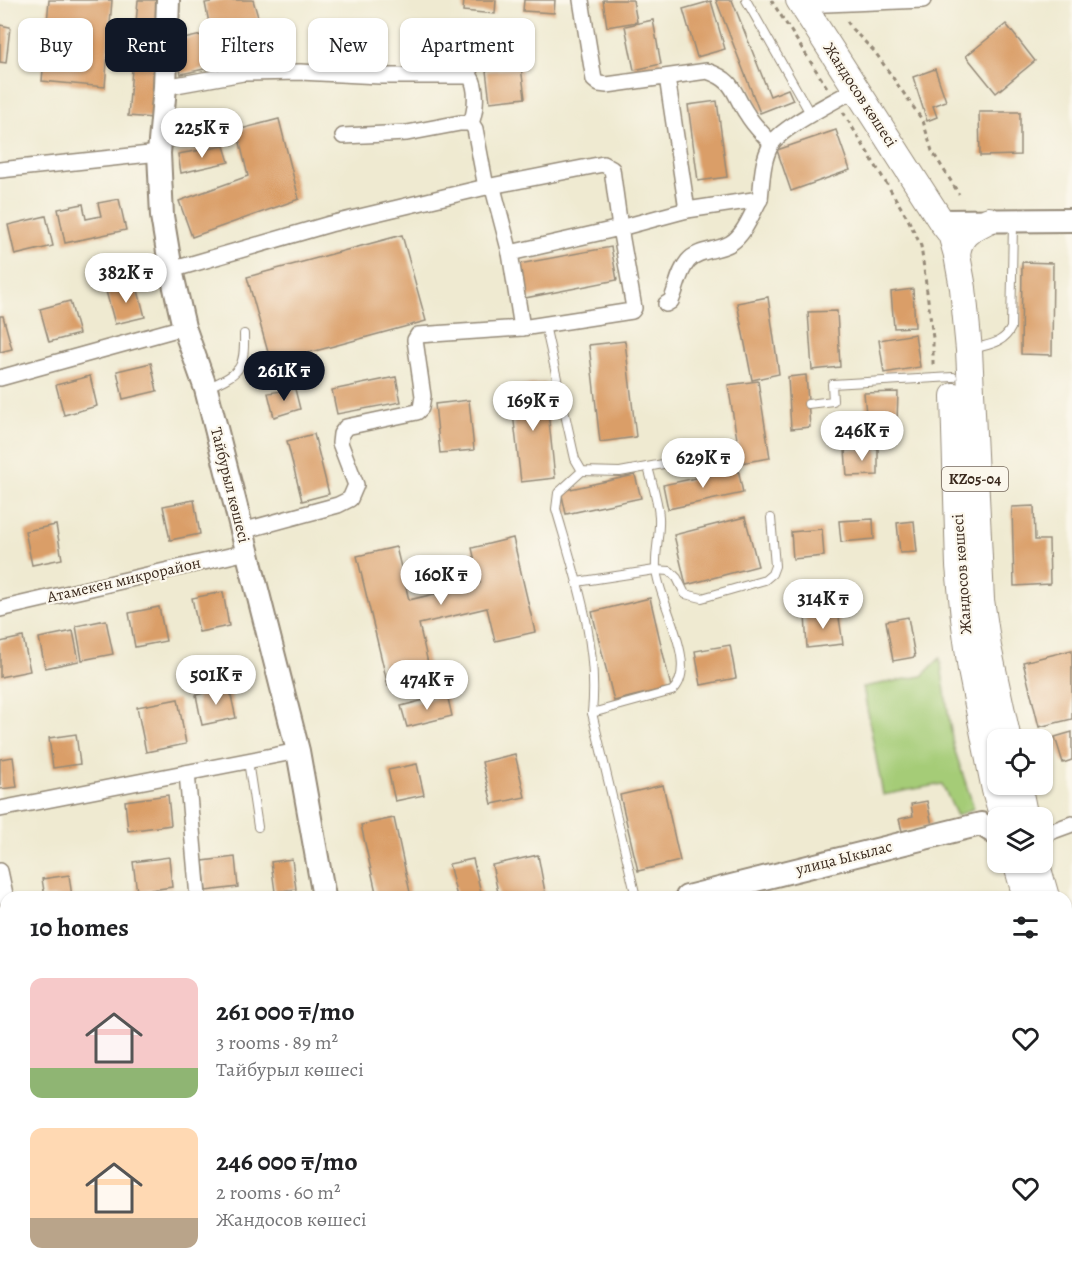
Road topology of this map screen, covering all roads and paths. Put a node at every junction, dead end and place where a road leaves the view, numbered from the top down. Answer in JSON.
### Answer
{"nodes":[{"id":1,"x":168,"y":0,"type":"edge"},
{"id":2,"x":581,"y":0,"type":"edge"},
{"id":3,"x":746,"y":0,"type":"edge"},
{"id":4,"x":771,"y":0,"type":"edge"},
{"id":5,"x":923,"y":0,"type":"edge"},
{"id":6,"x":801,"y":3,"type":"edge"},
{"id":7,"x":847,"y":21,"type":"dead end"},
{"id":8,"x":667,"y":77,"type":"junction"},
{"id":9,"x":165,"y":87,"type":"junction"},
{"id":10,"x":846,"y":95,"type":"junction"},
{"id":11,"x":811,"y":115,"type":"junction"},
{"id":12,"x":471,"y":123,"type":"junction"},
{"id":13,"x":343,"y":136,"type":"dead end"},
{"id":14,"x":771,"y":143,"type":"junction"},
{"id":15,"x":159,"y":153,"type":"junction"},
{"id":16,"x":0,"y":170,"type":"edge"},
{"id":17,"x":486,"y":187,"type":"junction"},
{"id":18,"x":959,"y":194,"type":"dead end"},
{"id":19,"x":760,"y":199,"type":"junction"},
{"id":20,"x":687,"y":210,"type":"junction"},
{"id":21,"x":1001,"y":220,"type":"junction"},
{"id":22,"x":1072,"y":220,"type":"edge"},
{"id":23,"x":941,"y":221,"type":"junction"},
{"id":24,"x":620,"y":228,"type":"junction"},
{"id":25,"x":510,"y":253,"type":"junction"},
{"id":26,"x":957,"y":255,"type":"junction"},
{"id":27,"x":171,"y":270,"type":"junction"},
{"id":28,"x":666,"y":304,"type":"dead end"},
{"id":29,"x":545,"y":325,"type":"junction"},
{"id":30,"x":184,"y":327,"type":"junction"},
{"id":31,"x":522,"y":328,"type":"junction"},
{"id":32,"x":244,"y":334,"type":"dead end"},
{"id":33,"x":969,"y":350,"type":"junction"},
{"id":34,"x":943,"y":377,"type":"junction"},
{"id":35,"x":0,"y":378,"type":"edge"},
{"id":36,"x":206,"y":389,"type":"junction"},
{"id":37,"x":808,"y":404,"type":"dead end"},
{"id":38,"x":679,"y":461,"type":"dead end"},
{"id":39,"x":648,"y":467,"type":"junction"},
{"id":40,"x":582,"y":471,"type":"junction"},
{"id":41,"x":771,"y":518,"type":"dead end"},
{"id":42,"x":245,"y":541,"type":"junction"},
{"id":43,"x":656,"y":570,"type":"junction"},
{"id":44,"x":577,"y":582,"type":"junction"},
{"id":45,"x":0,"y":609,"type":"edge"},
{"id":46,"x":592,"y":713,"type":"junction"},
{"id":47,"x":1006,"y":729,"type":"edge"},
{"id":48,"x":298,"y":751,"type":"junction"},
{"id":49,"x":248,"y":761,"type":"junction"},
{"id":50,"x":187,"y":773,"type":"junction"},
{"id":51,"x":995,"y":807,"type":"edge"},
{"id":52,"x":0,"y":809,"type":"edge"},
{"id":53,"x":1072,"y":824,"type":"edge"},
{"id":54,"x":258,"y":827,"type":"dead end"},
{"id":55,"x":987,"y":827,"type":"edge"},
{"id":56,"x":1053,"y":831,"type":"edge"},
{"id":57,"x":0,"y":871,"type":"edge"},
{"id":58,"x":1010,"y":873,"type":"edge"},
{"id":59,"x":1039,"y":873,"type":"edge"},
{"id":60,"x":4,"y":891,"type":"edge"},
{"id":61,"x":197,"y":891,"type":"edge"},
{"id":62,"x":323,"y":891,"type":"edge"},
{"id":63,"x":635,"y":891,"type":"edge"},
{"id":64,"x":735,"y":891,"type":"edge"},
{"id":65,"x":1022,"y":891,"type":"edge"},
{"id":66,"x":1044,"y":891,"type":"edge"}],
"edges":[{"from":1,"to":9,"type":"street","name":"Тайбурыл көшесі"},
{"from":2,"to":8,"type":"street"},
{"from":3,"to":11,"type":"lane"},
{"from":4,"to":10,"type":"path"},
{"from":5,"to":6,"type":"street"},
{"from":6,"to":10,"type":"main road","name":"Жандосов көшесі","number":"KZ05-04"},
{"from":7,"to":18,"type":"path"},
{"from":8,"to":14,"type":"street"},
{"from":8,"to":20,"type":"street"},
{"from":9,"to":12,"type":"street"},
{"from":9,"to":15,"type":"street","name":"Тайбурыл көшесі"},
{"from":10,"to":11,"type":"street"},
{"from":10,"to":23,"type":"main road","name":"Жандосов көшесі","number":"KZ05-04"},
{"from":10,"to":34,"type":"path"},
{"from":11,"to":14,"type":"street"},
{"from":12,"to":13,"type":"street"},
{"from":12,"to":17,"type":"street"},
{"from":14,"to":19,"type":"street"},
{"from":15,"to":16,"type":"street"},
{"from":15,"to":27,"type":"street","name":"Тайбурыл көшесі"},
{"from":17,"to":24,"type":"street"},
{"from":17,"to":25,"type":"street"},
{"from":17,"to":27,"type":"street"},
{"from":19,"to":20,"type":"street"},
{"from":19,"to":28,"type":"street"},
{"from":20,"to":24,"type":"street"},
{"from":21,"to":22,"type":"street"},
{"from":21,"to":23,"type":"street"},
{"from":21,"to":26,"type":"main road"},
{"from":21,"to":33,"type":"lane"},
{"from":23,"to":26,"type":"main road","name":"Жандосов көшесі","number":"KZ05-04"},
{"from":23,"to":34,"type":"main road","name":"Жандосов көшесі","number":"KZ05-04"},
{"from":24,"to":25,"type":"street"},
{"from":24,"to":29,"type":"street"},
{"from":25,"to":31,"type":"street"},
{"from":26,"to":33,"type":"main road","name":"Жандосов көшесі","number":"KZ05-04"},
{"from":27,"to":30,"type":"street","name":"Тайбурыл көшесі"},
{"from":29,"to":31,"type":"street"},
{"from":29,"to":40,"type":"lane"},
{"from":30,"to":35,"type":"street"},
{"from":30,"to":36,"type":"street","name":"Тайбурыл көшесі"},
{"from":31,"to":42,"type":"street","name":"Атамекен микрорайон"},
{"from":32,"to":36,"type":"lane"},
{"from":33,"to":47,"type":"main road","name":"Жандосов көшесі","number":"KZ05-04"},
{"from":34,"to":37,"type":"lane"},
{"from":34,"to":51,"type":"main road","name":"Жандосов көшесі","number":"KZ05-04"},
{"from":36,"to":42,"type":"street","name":"Тайбурыл көшесі"},
{"from":38,"to":39,"type":"lane"},
{"from":39,"to":40,"type":"lane"},
{"from":39,"to":43,"type":"lane"},
{"from":40,"to":44,"type":"lane"},
{"from":41,"to":43,"type":"lane"},
{"from":42,"to":45,"type":"street","name":"Атамекен микрорайон"},
{"from":42,"to":48,"type":"street","name":"Тайбурыл көшесі"},
{"from":43,"to":44,"type":"lane"},
{"from":43,"to":46,"type":"lane"},
{"from":44,"to":46,"type":"lane"},
{"from":46,"to":63,"type":"lane"},
{"from":48,"to":49,"type":"street"},
{"from":48,"to":62,"type":"street","name":"Тайбурыл көшесі"},
{"from":49,"to":50,"type":"street"},
{"from":49,"to":54,"type":"lane"},
{"from":50,"to":52,"type":"street"},
{"from":50,"to":61,"type":"street"},
{"from":53,"to":56,"type":"street"},
{"from":55,"to":64,"type":"street","name":"улица Ыкылас"},
{"from":57,"to":60,"type":"street"},
{"from":58,"to":65,"type":"main road"},
{"from":59,"to":66,"type":"main road"}]}
